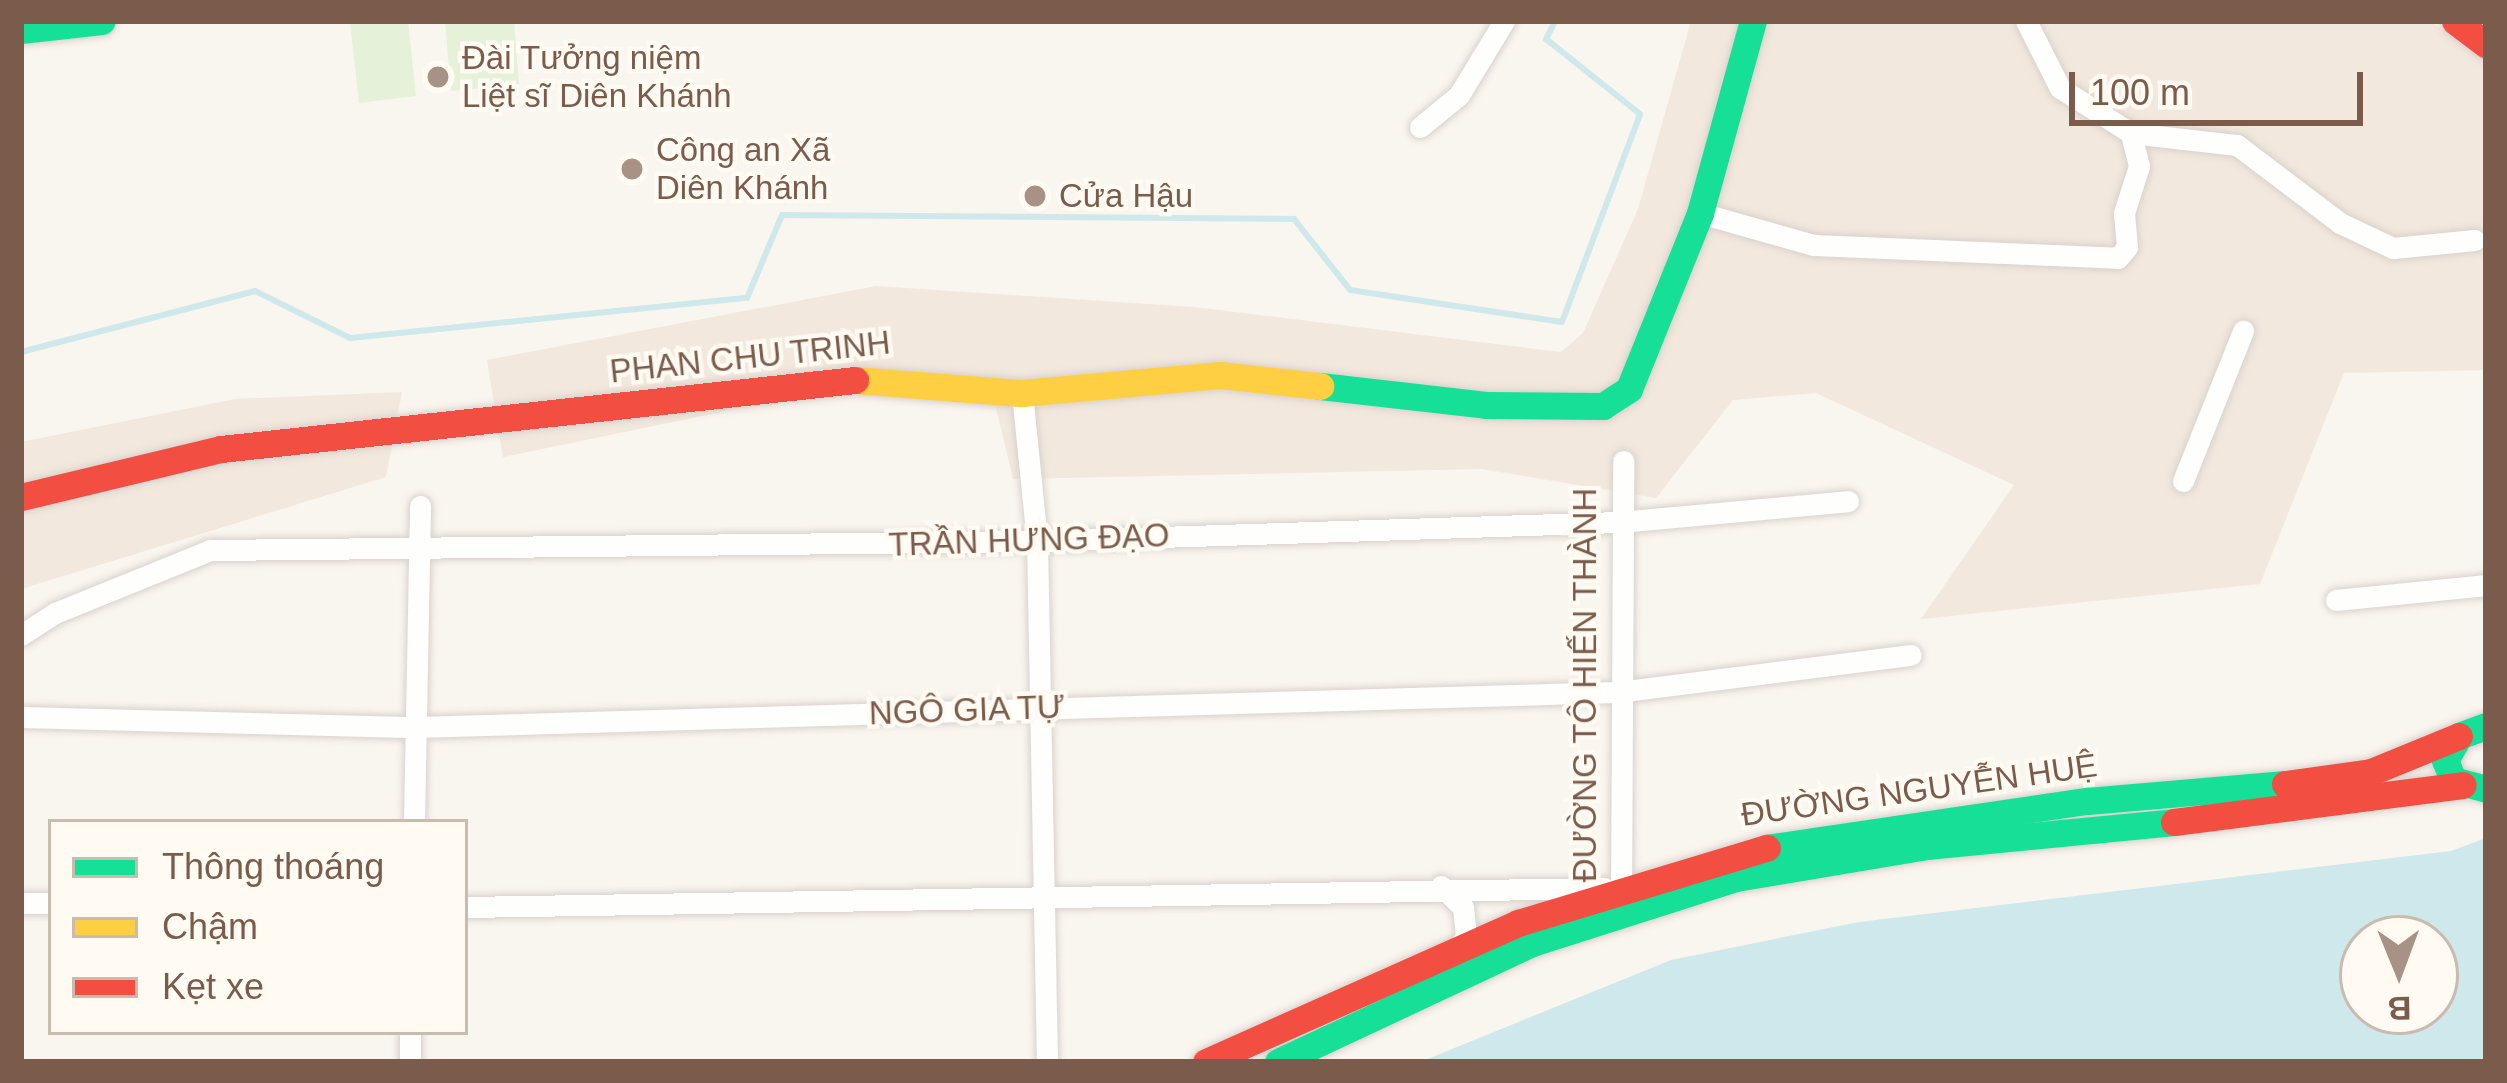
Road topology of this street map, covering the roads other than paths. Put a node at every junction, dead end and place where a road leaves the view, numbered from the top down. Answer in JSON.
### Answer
{"nodes":[{"id":1,"x":102,"y":21,"type":"edge"},
{"id":2,"x":1504,"y":21,"type":"edge"},
{"id":3,"x":1753,"y":21,"type":"edge"},
{"id":4,"x":2026,"y":21,"type":"edge"},
{"id":5,"x":2455,"y":21,"type":"edge"},
{"id":6,"x":21,"y":30,"type":"edge"},
{"id":7,"x":2486,"y":44,"type":"edge"},
{"id":8,"x":1420,"y":127,"type":"dead end"},
{"id":9,"x":2131,"y":133,"type":"junction"},
{"id":10,"x":1700,"y":214,"type":"junction"},
{"id":11,"x":2475,"y":240,"type":"dead end"},
{"id":12,"x":2243,"y":331,"type":"dead end"},
{"id":13,"x":1022,"y":392,"type":"junction"},
{"id":14,"x":1623,"y":461,"type":"dead end"},
{"id":15,"x":2183,"y":482,"type":"dead end"},
{"id":16,"x":21,"y":497,"type":"edge"},
{"id":17,"x":1848,"y":501,"type":"dead end"},
{"id":18,"x":420,"y":506,"type":"dead end"},
{"id":19,"x":1619,"y":522,"type":"junction"},
{"id":20,"x":1037,"y":541,"type":"junction"},
{"id":21,"x":419,"y":554,"type":"junction"},
{"id":22,"x":2486,"y":585,"type":"edge"},
{"id":23,"x":2336,"y":600,"type":"dead end"},
{"id":24,"x":21,"y":635,"type":"edge"},
{"id":25,"x":1911,"y":655,"type":"dead end"},
{"id":26,"x":1617,"y":692,"type":"junction"},
{"id":27,"x":1037,"y":708,"type":"junction"},
{"id":28,"x":21,"y":717,"type":"edge"},
{"id":29,"x":416,"y":727,"type":"junction"},
{"id":30,"x":2475,"y":727,"type":"edge"},
{"id":31,"x":2474,"y":787,"type":"edge"},
{"id":32,"x":2087,"y":801,"type":"junction"},
{"id":33,"x":414,"y":819,"type":"edge"},
{"id":34,"x":2090,"y":831,"type":"junction"},
{"id":35,"x":1441,"y":886,"type":"junction"},
{"id":36,"x":1046,"y":898,"type":"junction"},
{"id":37,"x":1620,"y":899,"type":"junction"},
{"id":38,"x":468,"y":908,"type":"edge"},
{"id":39,"x":1457,"y":950,"type":"junction"},
{"id":40,"x":1046,"y":1062,"type":"edge"},
{"id":41,"x":1206,"y":1062,"type":"edge"},
{"id":42,"x":1278,"y":1062,"type":"edge"}],
"edges":[{"from":1,"to":6,"type":"main road"},
{"from":2,"to":8,"type":"street"},
{"from":3,"to":10,"type":"main road"},
{"from":4,"to":9,"type":"street"},
{"from":5,"to":7,"type":"main road"},
{"from":9,"to":10,"type":"street"},
{"from":9,"to":11,"type":"street"},
{"from":10,"to":13,"type":"main road","name":"PHAN CHU TRINH"},
{"from":12,"to":15,"type":"street"},
{"from":13,"to":16,"type":"main road","name":"PHAN CHU TRINH"},
{"from":13,"to":20,"type":"street"},
{"from":14,"to":19,"type":"street","name":"ĐƯỜNG TÔ HIẾN THÀNH"},
{"from":17,"to":19,"type":"street","name":"TRẦN HƯNG ĐẠO"},
{"from":18,"to":21,"type":"street"},
{"from":19,"to":20,"type":"street","name":"TRẦN HƯNG ĐẠO"},
{"from":19,"to":26,"type":"street","name":"ĐƯỜNG TÔ HIẾN THÀNH"},
{"from":20,"to":21,"type":"street","name":"TRẦN HƯNG ĐẠO"},
{"from":20,"to":27,"type":"street"},
{"from":21,"to":24,"type":"street","name":"TRẦN HƯNG ĐẠO"},
{"from":21,"to":29,"type":"street"},
{"from":22,"to":23,"type":"street"},
{"from":25,"to":26,"type":"street","name":"NGÔ GIA TỰ"},
{"from":26,"to":27,"type":"street","name":"NGÔ GIA TỰ"},
{"from":26,"to":37,"type":"street","name":"ĐƯỜNG TÔ HIẾN THÀNH"},
{"from":27,"to":29,"type":"street","name":"NGÔ GIA TỰ"},
{"from":27,"to":36,"type":"street"},
{"from":28,"to":29,"type":"street","name":"NGÔ GIA TỰ"},
{"from":29,"to":33,"type":"street"},
{"from":30,"to":31,"type":"main road"},
{"from":30,"to":32,"type":"main road","name":"ĐƯỜNG NGUYỄN HUỆ"},
{"from":31,"to":34,"type":"main road","name":"ĐƯỜNG NGUYỄN HUỆ"},
{"from":32,"to":34,"type":"main road"},
{"from":32,"to":37,"type":"main road","name":"ĐƯỜNG NGUYỄN HUỆ"},
{"from":34,"to":37,"type":"main road","name":"ĐƯỜNG NGUYỄN HUỆ"},
{"from":35,"to":36,"type":"street"},
{"from":35,"to":37,"type":"street"},
{"from":35,"to":39,"type":"street"},
{"from":36,"to":38,"type":"street"},
{"from":36,"to":40,"type":"street"},
{"from":37,"to":39,"type":"main road","name":"ĐƯỜNG NGUYỄN HUỆ"},
{"from":37,"to":42,"type":"main road","name":"ĐƯỜNG NGUYỄN HUỆ"},
{"from":39,"to":41,"type":"main road","name":"ĐƯỜNG NGUYỄN HUỆ"}]}
